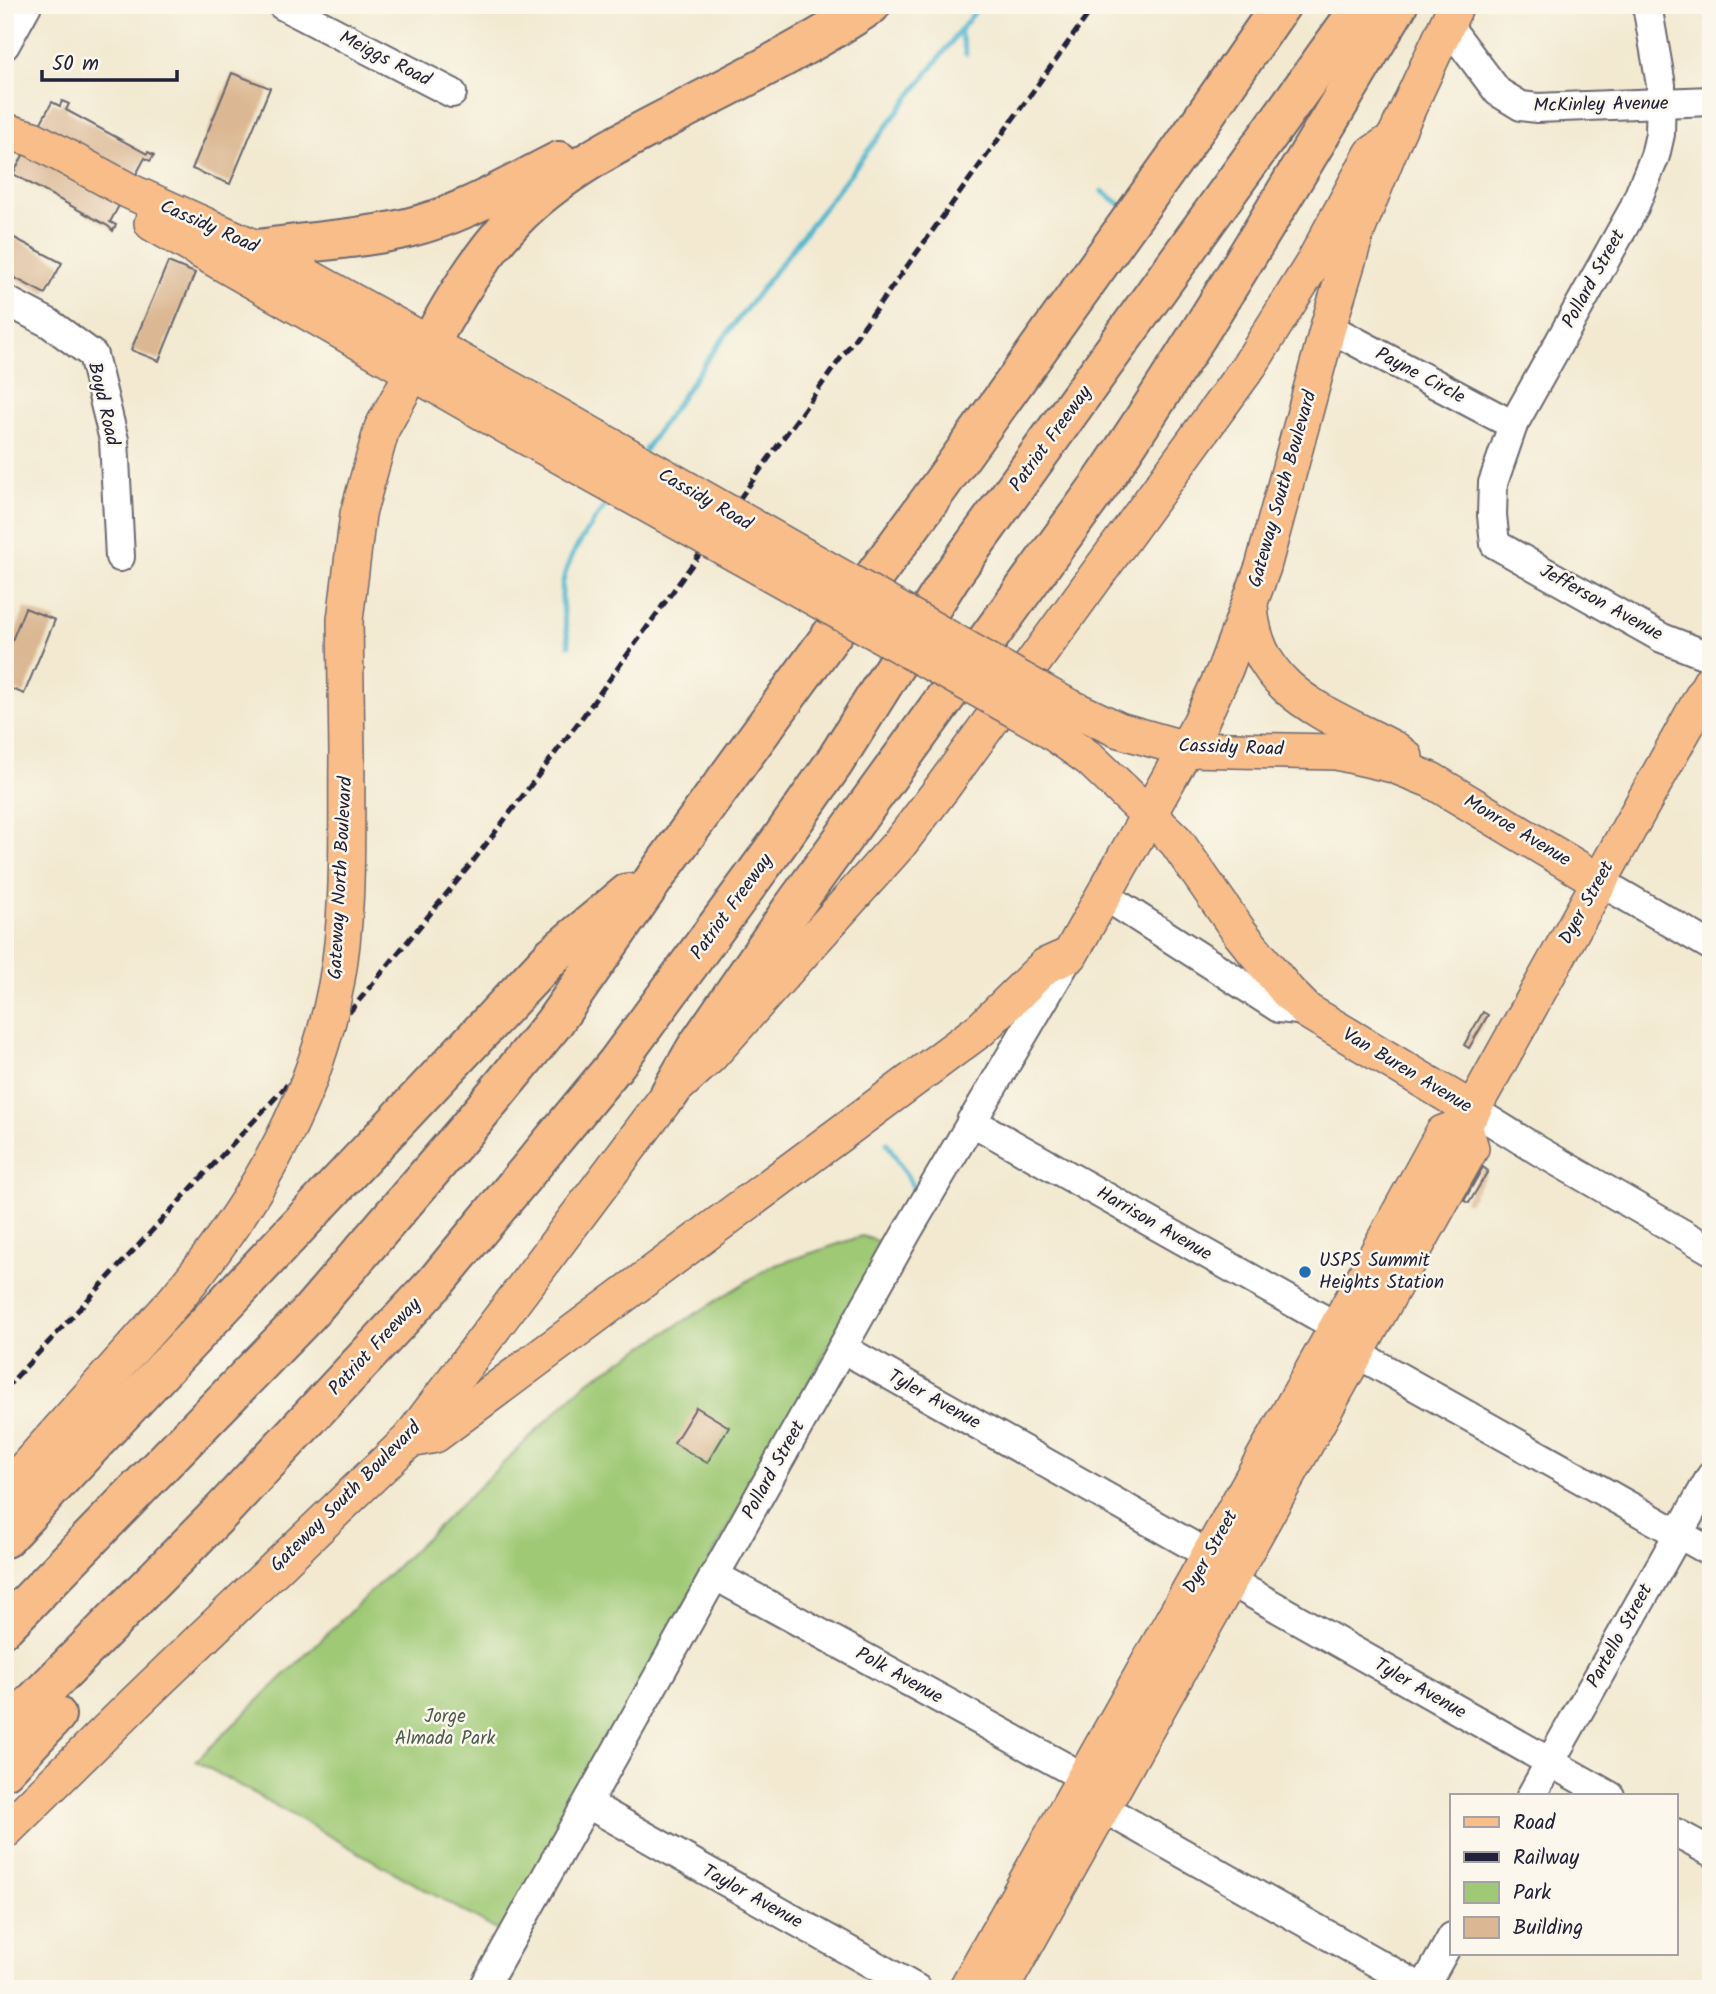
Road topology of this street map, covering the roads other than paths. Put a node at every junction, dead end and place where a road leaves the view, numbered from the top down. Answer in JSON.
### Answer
{"nodes":[{"id":1,"x":27,"y":5,"type":"edge"},
{"id":2,"x":282,"y":5,"type":"edge"},
{"id":3,"x":871,"y":5,"type":"edge"},
{"id":4,"x":1280,"y":5,"type":"edge"},
{"id":5,"x":1362,"y":5,"type":"edge"},
{"id":6,"x":1398,"y":5,"type":"edge"},
{"id":7,"x":1647,"y":5,"type":"edge"},
{"id":8,"x":1451,"y":14,"type":"edge"},
{"id":9,"x":5,"y":44,"type":"edge"},
{"id":10,"x":452,"y":93,"type":"dead end"},
{"id":11,"x":1711,"y":102,"type":"edge"},
{"id":12,"x":1661,"y":103,"type":"junction"},
{"id":13,"x":5,"y":131,"type":"edge"},
{"id":14,"x":642,"y":131,"type":"junction"},
{"id":15,"x":1394,"y":139,"type":"junction"},
{"id":16,"x":5,"y":141,"type":"edge"},
{"id":17,"x":258,"y":249,"type":"junction"},
{"id":18,"x":5,"y":300,"type":"edge"},
{"id":19,"x":1328,"y":327,"type":"junction"},
{"id":20,"x":345,"y":332,"type":"junction"},
{"id":21,"x":421,"y":358,"type":"junction"},
{"id":22,"x":1513,"y":425,"type":"junction"},
{"id":23,"x":382,"y":428,"type":"junction"},
{"id":24,"x":1495,"y":544,"type":"joint"},
{"id":25,"x":120,"y":557,"type":"dead end"},
{"id":26,"x":1250,"y":604,"type":"junction"},
{"id":27,"x":1711,"y":657,"type":"edge"},
{"id":28,"x":1711,"y":681,"type":"edge"},
{"id":29,"x":1053,"y":715,"type":"junction"},
{"id":30,"x":1186,"y":749,"type":"junction"},
{"id":31,"x":1431,"y":780,"type":"junction"},
{"id":32,"x":1150,"y":814,"type":"junction"},
{"id":33,"x":666,"y":862,"type":"junction"},
{"id":34,"x":1599,"y":881,"type":"junction"},
{"id":35,"x":1105,"y":896,"type":"junction"},
{"id":36,"x":1711,"y":946,"type":"edge"},
{"id":37,"x":1070,"y":955,"type":"junction"},
{"id":38,"x":1307,"y":1011,"type":"junction"},
{"id":39,"x":670,"y":1093,"type":"junction"},
{"id":40,"x":1468,"y":1117,"type":"junction"},
{"id":41,"x":971,"y":1121,"type":"junction"},
{"id":42,"x":1711,"y":1250,"type":"edge"},
{"id":43,"x":1347,"y":1340,"type":"junction"},
{"id":44,"x":842,"y":1348,"type":"junction"},
{"id":45,"x":409,"y":1440,"type":"junction"},
{"id":46,"x":1711,"y":1476,"type":"edge"},
{"id":47,"x":5,"y":1490,"type":"edge"},
{"id":48,"x":222,"y":1511,"type":"junction"},
{"id":49,"x":1677,"y":1534,"type":"junction"},
{"id":50,"x":5,"y":1538,"type":"edge"},
{"id":51,"x":1711,"y":1552,"type":"edge"},
{"id":52,"x":1220,"y":1568,"type":"junction"},
{"id":53,"x":714,"y":1575,"type":"junction"},
{"id":54,"x":5,"y":1626,"type":"edge"},
{"id":55,"x":5,"y":1731,"type":"edge"},
{"id":56,"x":1550,"y":1763,"type":"junction"},
{"id":57,"x":5,"y":1770,"type":"edge"},
{"id":58,"x":1085,"y":1778,"type":"junction"},
{"id":59,"x":1532,"y":1794,"type":"edge"},
{"id":60,"x":1606,"y":1794,"type":"edge"},
{"id":61,"x":588,"y":1804,"type":"junction"},
{"id":62,"x":1103,"y":1808,"type":"junction"},
{"id":63,"x":5,"y":1832,"type":"edge"},
{"id":64,"x":1678,"y":1834,"type":"edge"},
{"id":65,"x":1711,"y":1852,"type":"edge"},
{"id":66,"x":1067,"y":1869,"type":"junction"},
{"id":67,"x":1450,"y":1941,"type":"edge"},
{"id":68,"x":982,"y":1984,"type":"edge"},
{"id":69,"x":482,"y":1989,"type":"edge"},
{"id":70,"x":917,"y":1989,"type":"edge"},
{"id":71,"x":1423,"y":1989,"type":"edge"}],
"edges":[{"from":1,"to":9,"type":"street"},
{"from":2,"to":10,"type":"street","name":"Meiggs Road"},
{"from":3,"to":14,"type":"highway"},
{"from":4,"to":33,"type":"highway"},
{"from":5,"to":48,"type":"highway","name":"Patriot Freeway"},
{"from":6,"to":39,"type":"highway"},
{"from":7,"to":12,"type":"street","name":"Pollard Street"},
{"from":8,"to":12,"type":"street","name":"McKinley Avenue"},
{"from":8,"to":15,"type":"main road","name":"Gateway South Boulevard"},
{"from":11,"to":12,"type":"street","name":"McKinley Avenue"},
{"from":12,"to":22,"type":"street","name":"Pollard Street"},
{"from":13,"to":17,"type":"main road","name":"Cassidy Road"},
{"from":14,"to":17,"type":"highway"},
{"from":14,"to":21,"type":"highway"},
{"from":15,"to":19,"type":"main road","name":"Gateway South Boulevard"},
{"from":15,"to":39,"type":"main road","name":"Gateway South Boulevard"},
{"from":16,"to":20,"type":"main road","name":"Cassidy Road"},
{"from":17,"to":21,"type":"main road","name":"Cassidy Road"},
{"from":18,"to":25,"type":"street","name":"Boyd Road"},
{"from":19,"to":22,"type":"street","name":"Payne Circle"},
{"from":19,"to":26,"type":"main road","name":"Gateway South Boulevard"},
{"from":20,"to":21,"type":"main road","name":"Cassidy Road"},
{"from":20,"to":23,"type":"main road"},
{"from":21,"to":23,"type":"main road","name":"Gateway North Boulevard"},
{"from":21,"to":29,"type":"main road","name":"Cassidy Road","bridge":true},
{"from":21,"to":29,"type":"main road","name":"Cassidy Road","bridge":true},
{"from":22,"to":24,"type":"street","name":"Pollard Street"},
{"from":23,"to":47,"type":"main road","name":"Gateway North Boulevard","bridge":true},
{"from":24,"to":27,"type":"street","name":"Jefferson Avenue"},
{"from":26,"to":30,"type":"main road","name":"Gateway South Boulevard"},
{"from":26,"to":31,"type":"main road"},
{"from":28,"to":34,"type":"main road","name":"Dyer Street"},
{"from":29,"to":30,"type":"main road","name":"Cassidy Road"},
{"from":29,"to":32,"type":"main road","name":"Cassidy Road"},
{"from":30,"to":31,"type":"main road","name":"Cassidy Road"},
{"from":30,"to":32,"type":"main road","name":"Gateway South Boulevard"},
{"from":31,"to":34,"type":"main road","name":"Monroe Avenue"},
{"from":32,"to":35,"type":"main road","name":"Gateway South Boulevard"},
{"from":32,"to":38,"type":"main road","name":"Cassidy Road"},
{"from":33,"to":50,"type":"highway"},
{"from":33,"to":54,"type":"highway"},
{"from":34,"to":36,"type":"street","name":"Monroe Avenue"},
{"from":34,"to":40,"type":"main road","name":"Dyer Street"},
{"from":35,"to":37,"type":"main road","name":"Gateway South Boulevard"},
{"from":35,"to":38,"type":"street","name":"Van Buren Avenue"},
{"from":37,"to":41,"type":"street","name":"Pollard Street"},
{"from":37,"to":45,"type":"main road"},
{"from":38,"to":40,"type":"main road","name":"Van Buren Avenue"},
{"from":39,"to":45,"type":"main road","name":"Gateway South Boulevard"},
{"from":40,"to":42,"type":"street","name":"Van Buren Avenue"},
{"from":40,"to":43,"type":"main road","name":"Dyer Street"},
{"from":41,"to":43,"type":"street","name":"Harrison Avenue"},
{"from":41,"to":44,"type":"street","name":"Pollard Street"},
{"from":43,"to":49,"type":"street","name":"Harrison Avenue"},
{"from":43,"to":52,"type":"main road","name":"Dyer Street"},
{"from":43,"to":52,"type":"main road","name":"Dyer Street"},
{"from":44,"to":52,"type":"street","name":"Tyler Avenue"},
{"from":44,"to":53,"type":"street","name":"Pollard Street"},
{"from":45,"to":63,"type":"main road","name":"Gateway South Boulevard"},
{"from":46,"to":49,"type":"street","name":"Partello Street"},
{"from":48,"to":55,"type":"highway","name":"Patriot Freeway"},
{"from":48,"to":57,"type":"highway"},
{"from":49,"to":51,"type":"street","name":"Harrison Avenue"},
{"from":49,"to":56,"type":"street","name":"Partello Street"},
{"from":52,"to":56,"type":"street","name":"Tyler Avenue"},
{"from":52,"to":58,"type":"main road","name":"Dyer Street"},
{"from":52,"to":62,"type":"main road","name":"Dyer Street"},
{"from":53,"to":58,"type":"street","name":"Polk Avenue"},
{"from":53,"to":61,"type":"street","name":"Pollard Street"},
{"from":56,"to":59,"type":"street","name":"Partello Street"},
{"from":56,"to":60,"type":"street","name":"Tyler Avenue"},
{"from":58,"to":66,"type":"main road"},
{"from":58,"to":68,"type":"main road","name":"Dyer Street"},
{"from":61,"to":69,"type":"street","name":"Pollard Street"},
{"from":61,"to":70,"type":"street","name":"Taylor Avenue"},
{"from":62,"to":66,"type":"main road","name":"Dyer Street"},
{"from":62,"to":71,"type":"street"},
{"from":64,"to":65,"type":"street"},
{"from":66,"to":68,"type":"main road","name":"Dyer Street"},
{"from":67,"to":71,"type":"street"}]}
